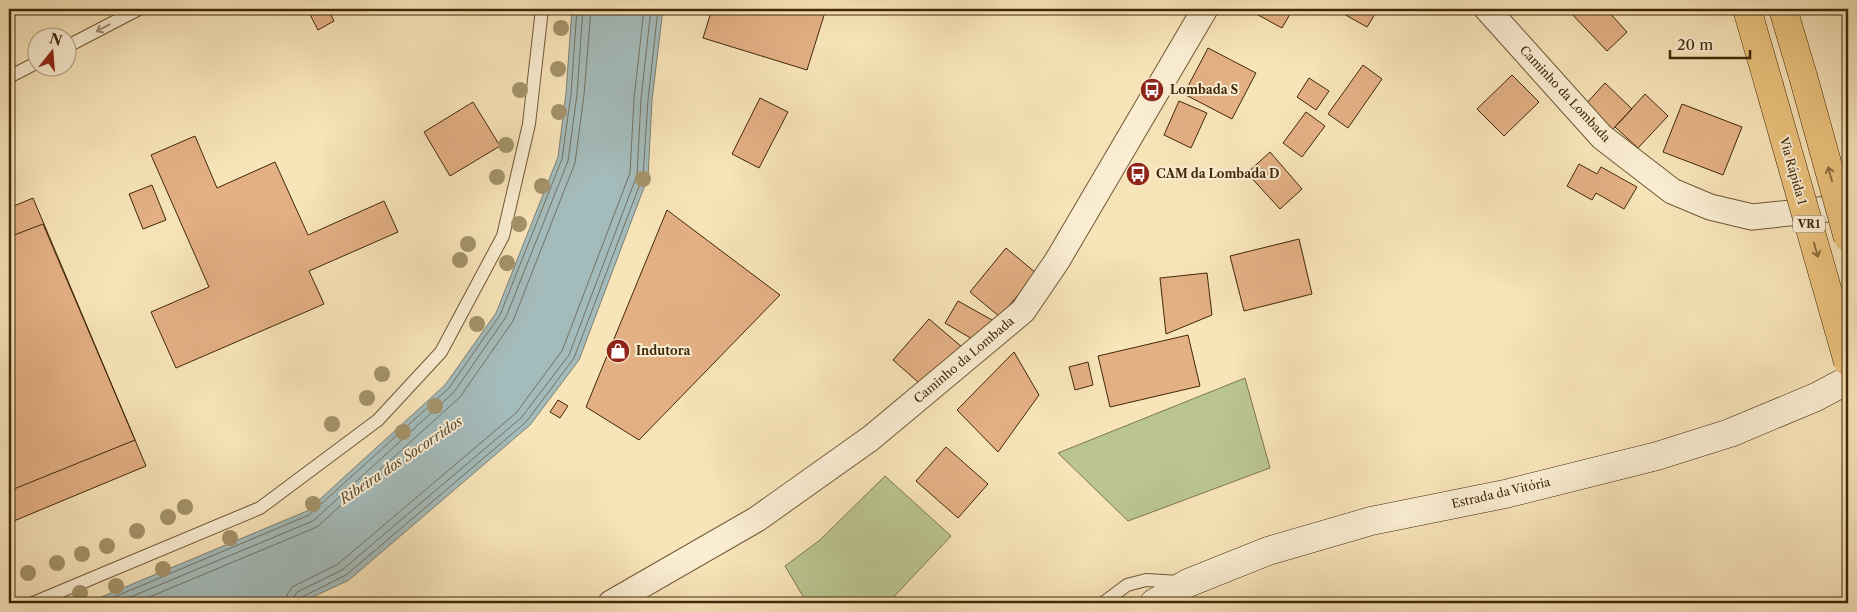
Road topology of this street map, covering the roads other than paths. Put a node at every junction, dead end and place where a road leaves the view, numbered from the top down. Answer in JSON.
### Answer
{"nodes":[{"id":1,"x":139,"y":9,"type":"edge"},
{"id":2,"x":542,"y":9,"type":"edge"},
{"id":3,"x":1205,"y":9,"type":"edge"},
{"id":4,"x":1488,"y":9,"type":"edge"},
{"id":5,"x":1747,"y":9,"type":"edge"},
{"id":6,"x":1783,"y":9,"type":"edge"},
{"id":7,"x":78,"y":41,"type":"edge"},
{"id":8,"x":28,"y":67,"type":"edge"},
{"id":9,"x":9,"y":77,"type":"edge"},
{"id":10,"x":1848,"y":207,"type":"edge"},
{"id":11,"x":1848,"y":238,"type":"edge"},
{"id":12,"x":1848,"y":362,"type":"edge"},
{"id":13,"x":1848,"y":380,"type":"edge"},
{"id":14,"x":1188,"y":583,"type":"junction"},
{"id":15,"x":33,"y":603,"type":"edge"},
{"id":16,"x":611,"y":603,"type":"edge"},
{"id":17,"x":1103,"y":603,"type":"edge"},
{"id":18,"x":1154,"y":603,"type":"edge"}],
"edges":[{"from":1,"to":7,"type":"lane","one_way":true},
{"from":2,"to":15,"type":"lane"},
{"from":3,"to":16,"type":"street","name":"Caminho da Lombada"},
{"from":4,"to":10,"type":"street","name":"Caminho da Lombada"},
{"from":5,"to":12,"type":"highway","name":"Via Rápida 1","number":"VR1","one_way":true,"bridge":true},
{"from":11,"to":6,"type":"highway","number":"VR1","one_way":true,"bridge":true},
{"from":8,"to":9,"type":"lane"},
{"from":13,"to":14,"type":"main road","name":"Estrada da Vitória"},
{"from":14,"to":17,"type":"lane"},
{"from":14,"to":18,"type":"main road","name":"Estrada da Vitória"}]}
